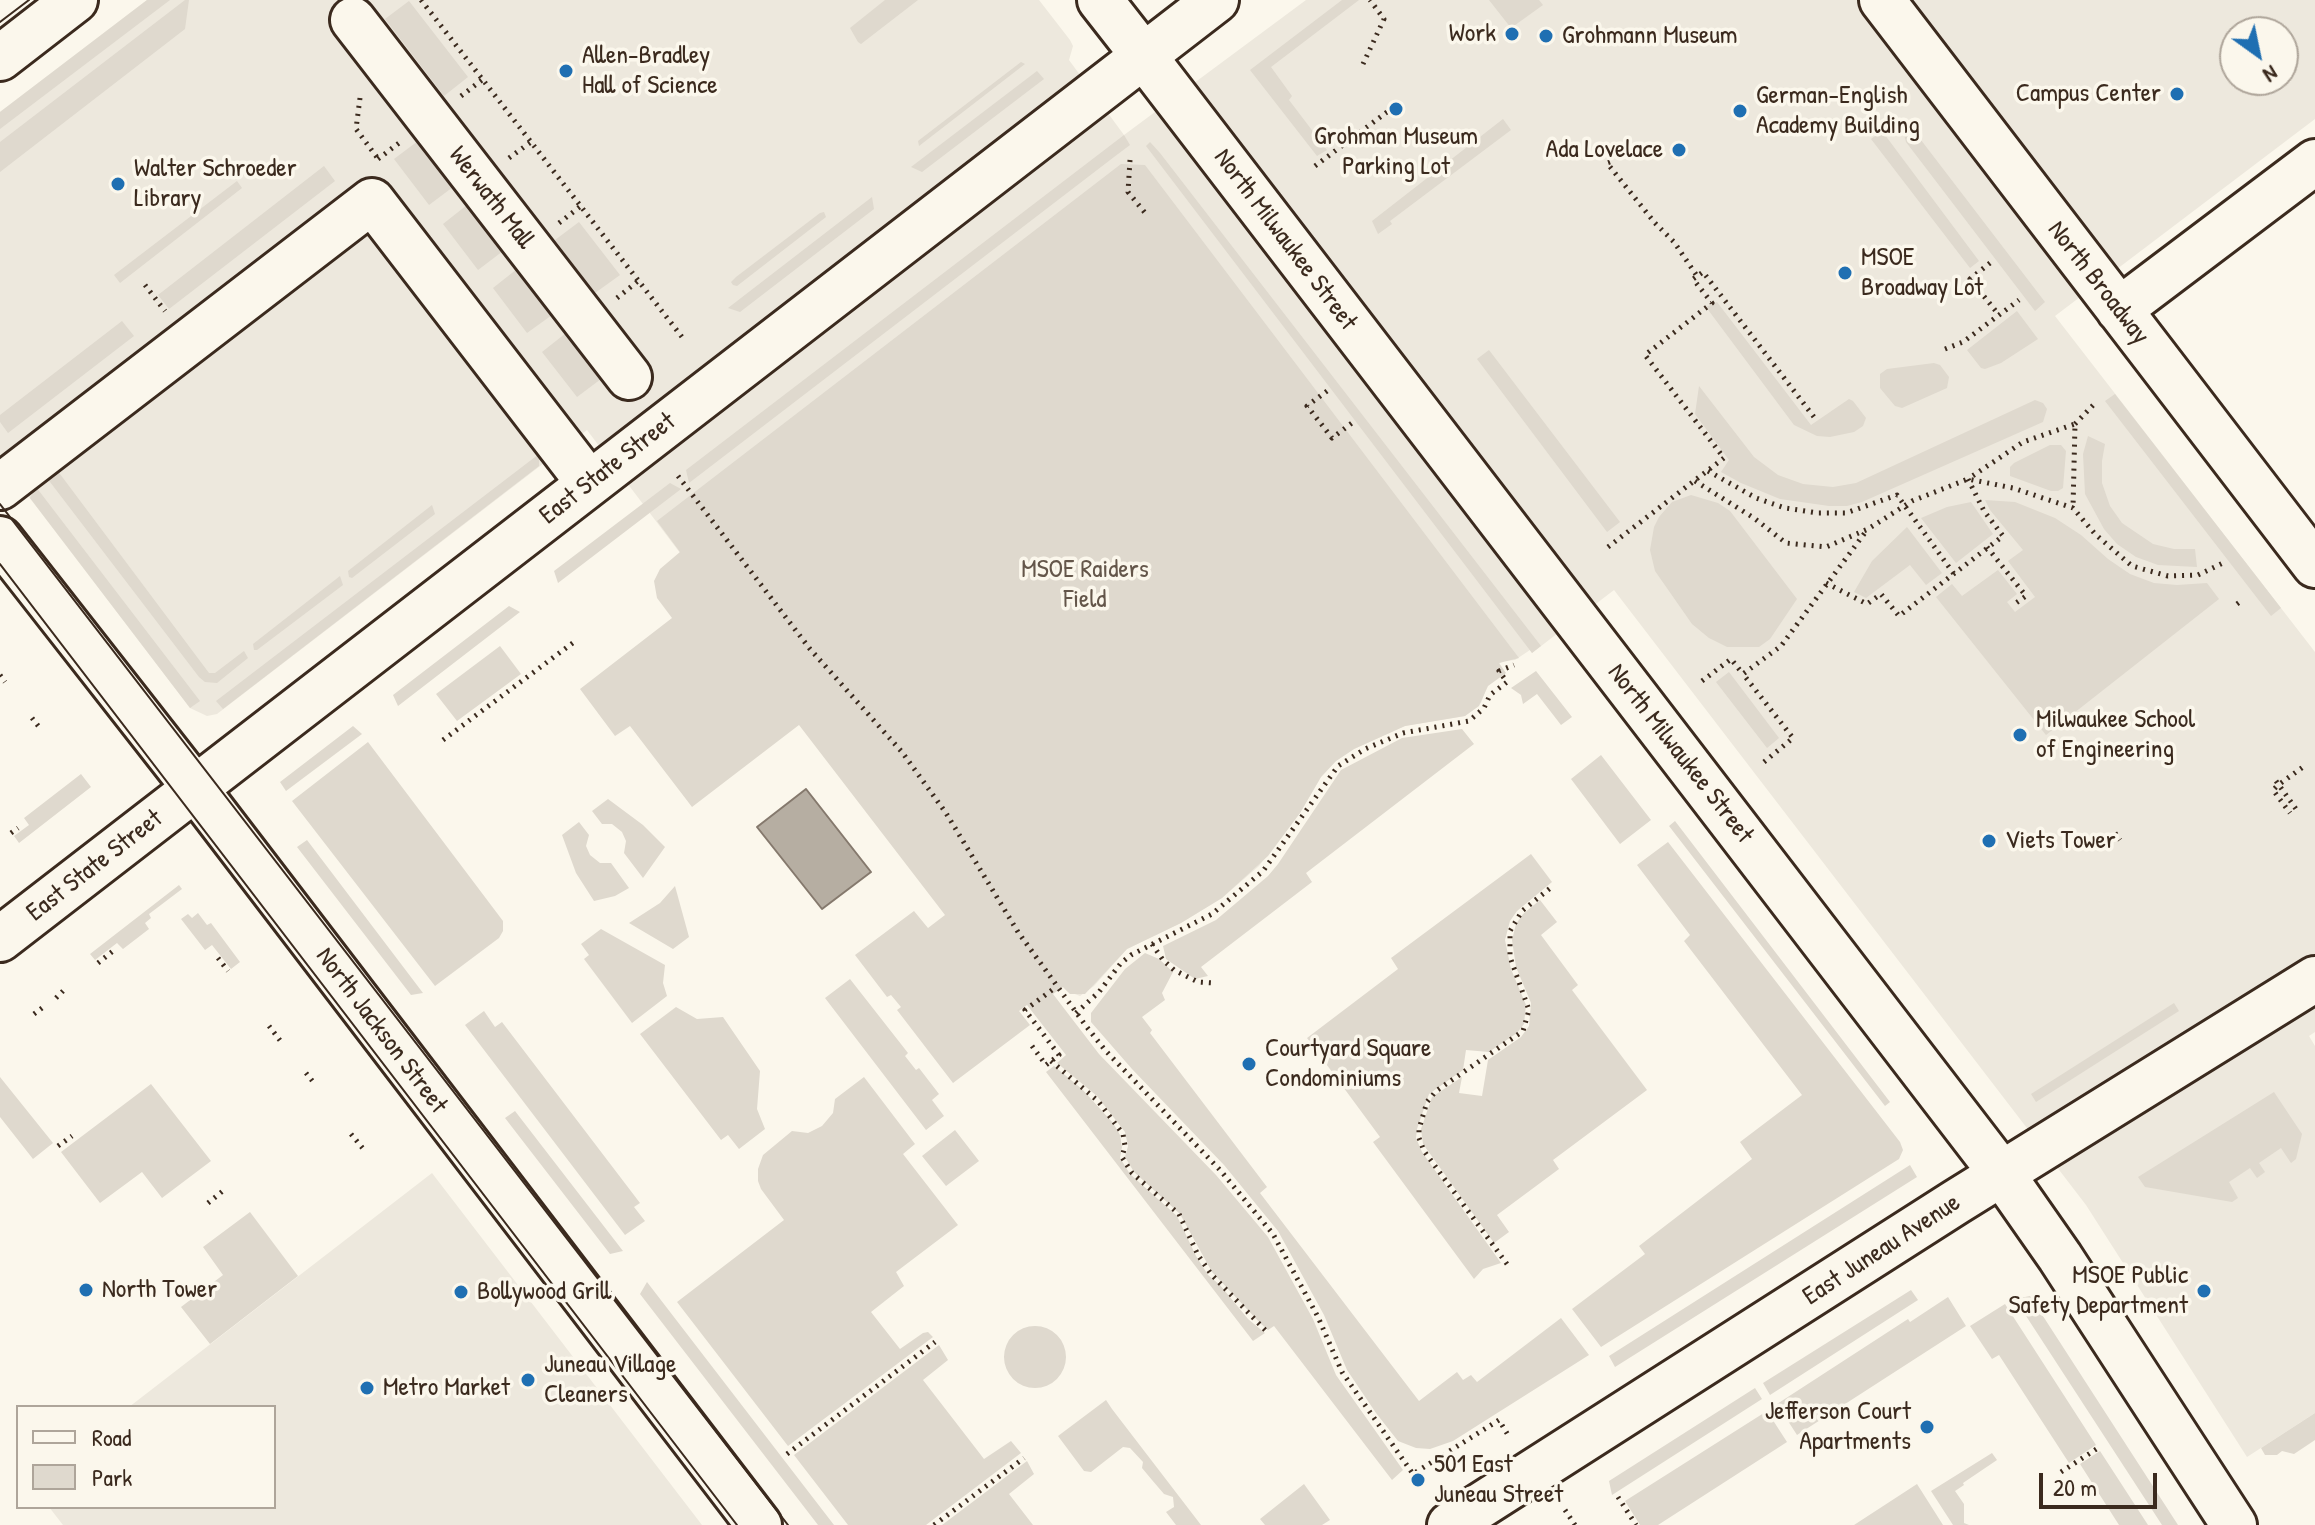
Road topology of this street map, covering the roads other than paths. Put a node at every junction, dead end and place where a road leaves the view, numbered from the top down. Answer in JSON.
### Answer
{"nodes":[{"id":1,"x":75,"y":0,"type":"edge"},
{"id":2,"x":1100,"y":0,"type":"edge"},
{"id":3,"x":1216,"y":0,"type":"edge"},
{"id":4,"x":1882,"y":0,"type":"edge"},
{"id":5,"x":345,"y":10,"type":"edge"},
{"id":6,"x":1143,"y":55,"type":"junction"},
{"id":7,"x":0,"y":58,"type":"edge"},
{"id":8,"x":2315,"y":162,"type":"edge"},
{"id":9,"x":2119,"y":310,"type":"junction"},
{"id":10,"x":629,"y":377,"type":"dead end"},
{"id":11,"x":589,"y":483,"type":"junction"},
{"id":12,"x":0,"y":487,"type":"edge"},
{"id":13,"x":0,"y":539,"type":"edge"},
{"id":14,"x":2315,"y":565,"type":"edge"},
{"id":15,"x":195,"y":788,"type":"junction"},
{"id":16,"x":0,"y":939,"type":"edge"},
{"id":17,"x":2315,"y":979,"type":"edge"},
{"id":18,"x":2002,"y":1174,"type":"junction"},
{"id":19,"x":759,"y":1525,"type":"edge"},
{"id":20,"x":1450,"y":1525,"type":"edge"},
{"id":21,"x":2234,"y":1525,"type":"edge"}],
"edges":[{"from":1,"to":7,"type":"street"},
{"from":2,"to":6,"type":"street","name":"North Milwaukee Street"},
{"from":3,"to":6,"type":"street","name":"East State Street"},
{"from":4,"to":9,"type":"street","name":"North Broadway"},
{"from":5,"to":10,"type":"street","name":"Werwath Mall"},
{"from":6,"to":11,"type":"street","name":"East State Street"},
{"from":6,"to":18,"type":"street","name":"North Milwaukee Street"},
{"from":8,"to":9,"type":"street"},
{"from":9,"to":14,"type":"street","name":"North Broadway"},
{"from":11,"to":12,"type":"street"},
{"from":11,"to":15,"type":"street","name":"East State Street"},
{"from":13,"to":15,"type":"street","name":"North Jackson Street"},
{"from":15,"to":16,"type":"street","name":"East State Street"},
{"from":15,"to":19,"type":"street","name":"North Jackson Street"},
{"from":17,"to":18,"type":"street","name":"East Juneau Avenue"},
{"from":18,"to":20,"type":"street","name":"East Juneau Avenue"},
{"from":18,"to":21,"type":"street","name":"North Milwaukee Street"}]}
